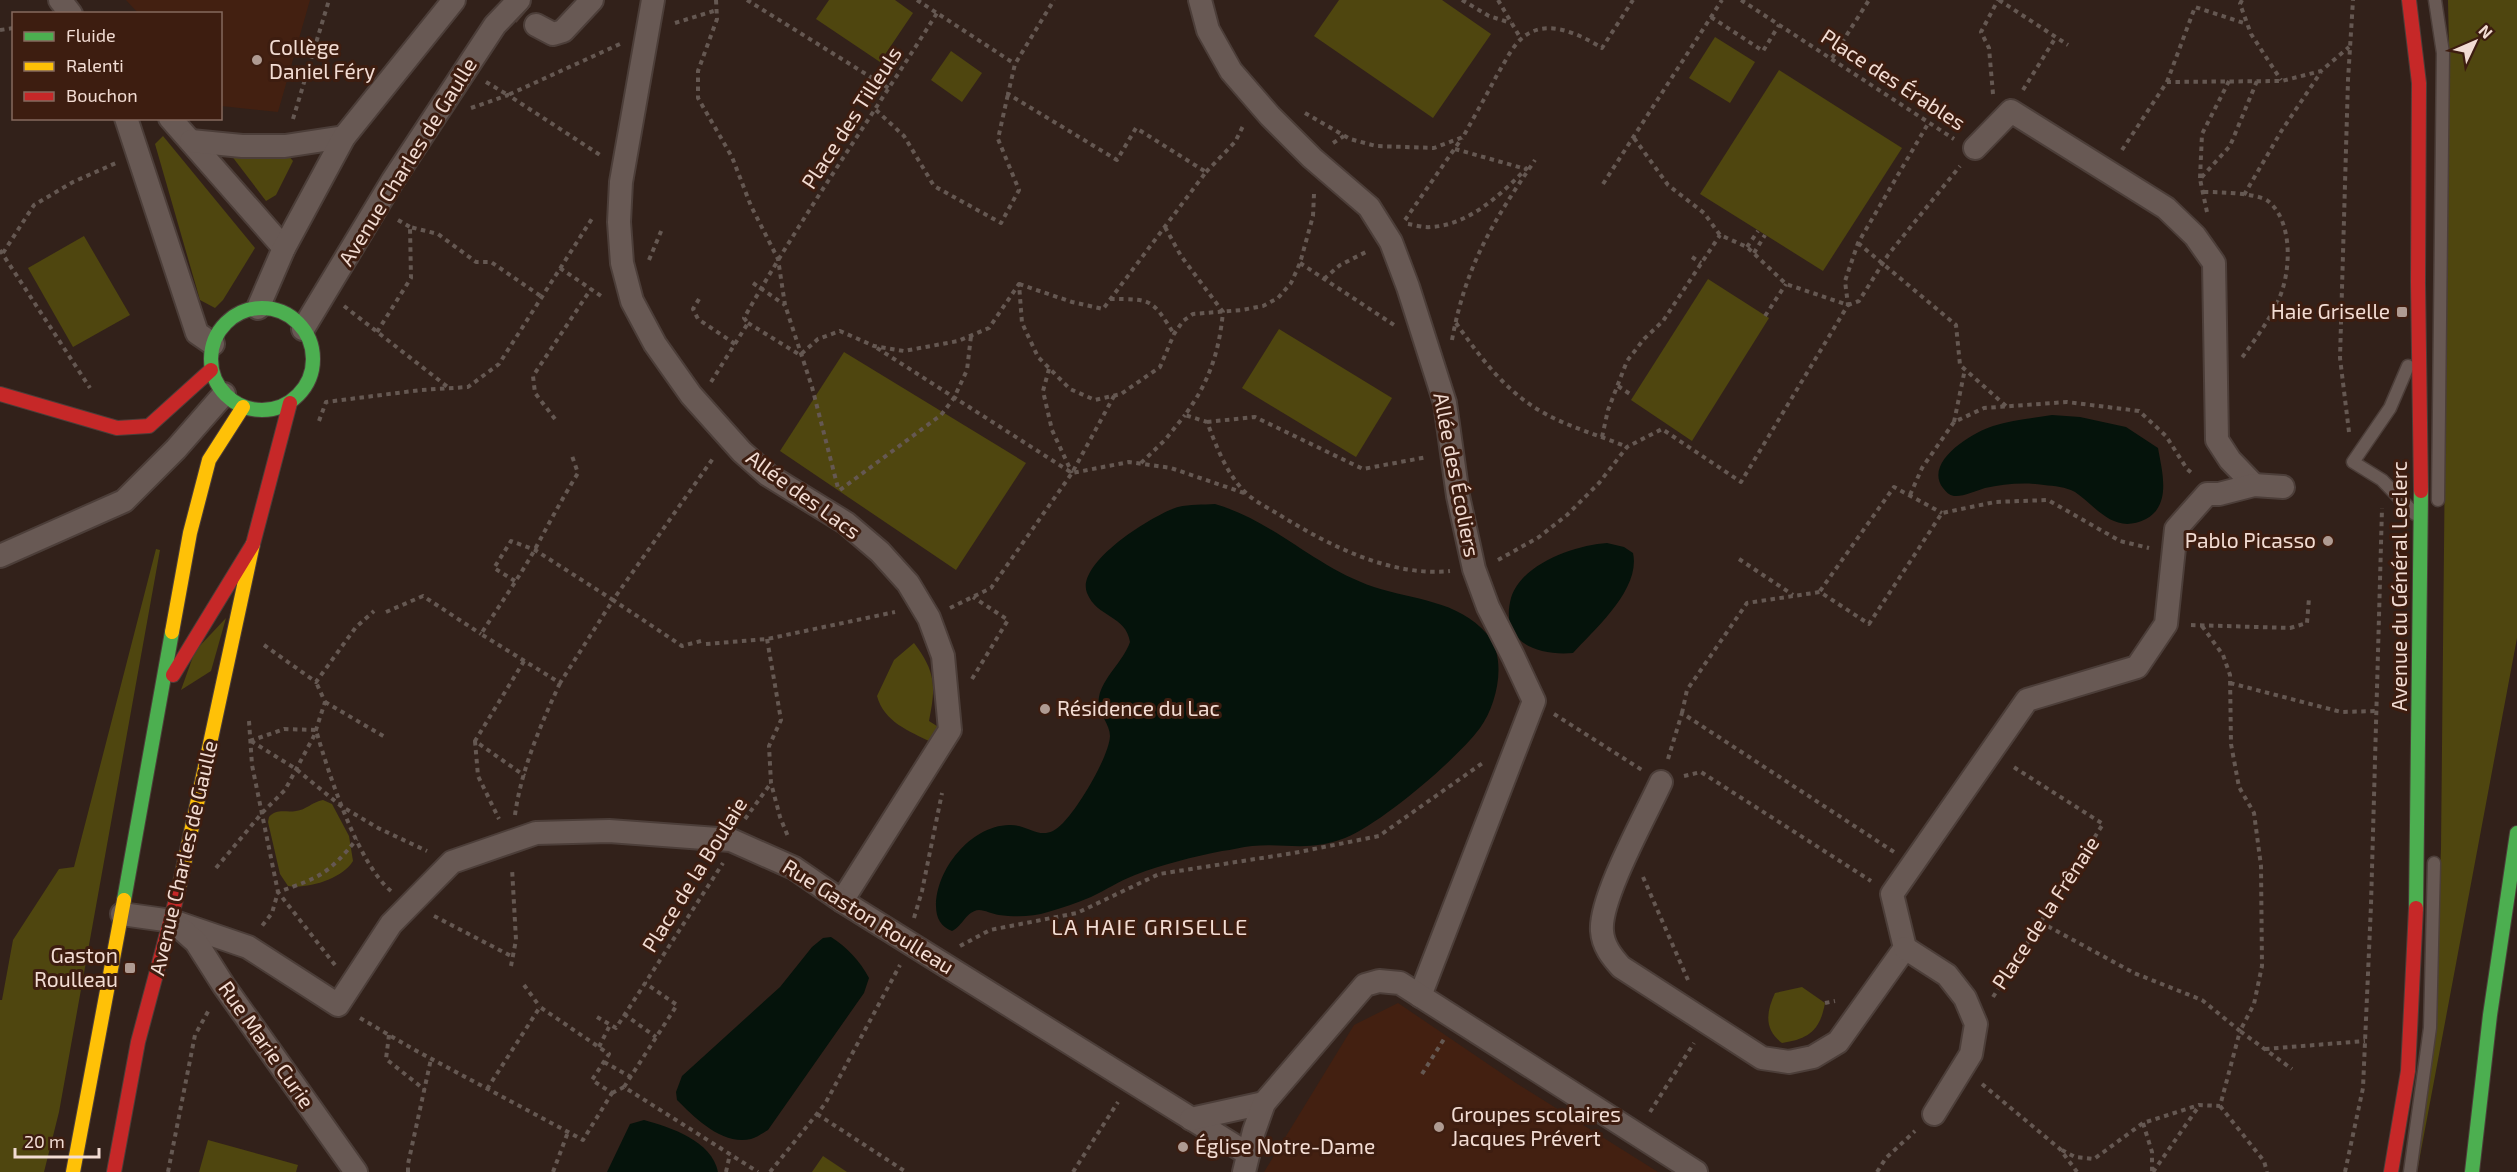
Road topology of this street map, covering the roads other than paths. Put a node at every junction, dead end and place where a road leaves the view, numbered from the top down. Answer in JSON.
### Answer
{"nodes":[{"id":1,"x":60,"y":0,"type":"edge"},
{"id":2,"x":454,"y":0,"type":"edge"},
{"id":3,"x":519,"y":0,"type":"edge"},
{"id":4,"x":592,"y":0,"type":"edge"},
{"id":5,"x":653,"y":0,"type":"edge"},
{"id":6,"x":1200,"y":0,"type":"edge"},
{"id":7,"x":2409,"y":0,"type":"edge"},
{"id":8,"x":2435,"y":0,"type":"edge"},
{"id":9,"x":69,"y":12,"type":"edge"},
{"id":10,"x":536,"y":25,"type":"tunnel mouth"},
{"id":11,"x":127,"y":120,"type":"edge"},
{"id":12,"x":172,"y":120,"type":"edge"},
{"id":13,"x":344,"y":137,"type":"junction"},
{"id":14,"x":191,"y":141,"type":"junction"},
{"id":15,"x":1975,"y":148,"type":"road end"},
{"id":16,"x":284,"y":248,"type":"junction"},
{"id":17,"x":258,"y":308,"type":"junction"},
{"id":18,"x":2419,"y":325,"type":"junction"},
{"id":19,"x":303,"y":329,"type":"junction"},
{"id":20,"x":213,"y":344,"type":"junction"},
{"id":21,"x":211,"y":370,"type":"junction"},
{"id":22,"x":0,"y":393,"type":"edge"},
{"id":23,"x":224,"y":394,"type":"junction"},
{"id":24,"x":290,"y":403,"type":"junction"},
{"id":25,"x":243,"y":407,"type":"junction"},
{"id":26,"x":2254,"y":485,"type":"junction"},
{"id":27,"x":2283,"y":487,"type":"dead end"},
{"id":28,"x":2438,"y":514,"type":"dead end"},
{"id":29,"x":2422,"y":522,"type":"junction"},
{"id":30,"x":253,"y":544,"type":"junction"},
{"id":31,"x":0,"y":556,"type":"edge"},
{"id":32,"x":160,"y":697,"type":"junction"},
{"id":33,"x":1661,"y":782,"type":"road end"},
{"id":34,"x":2517,"y":833,"type":"edge"},
{"id":35,"x":2434,"y":852,"type":"dead end"},
{"id":36,"x":842,"y":901,"type":"junction"},
{"id":37,"x":122,"y":914,"type":"junction"},
{"id":38,"x":172,"y":921,"type":"junction"},
{"id":39,"x":1905,"y":948,"type":"junction"},
{"id":40,"x":1420,"y":996,"type":"junction"},
{"id":41,"x":1264,"y":1103,"type":"junction"},
{"id":42,"x":1934,"y":1114,"type":"road end"},
{"id":43,"x":1191,"y":1119,"type":"junction"},
{"id":44,"x":1246,"y":1163,"type":"edge"},
{"id":45,"x":73,"y":1172,"type":"edge"},
{"id":46,"x":114,"y":1172,"type":"edge"},
{"id":47,"x":356,"y":1172,"type":"edge"},
{"id":48,"x":1696,"y":1172,"type":"edge"},
{"id":49,"x":2391,"y":1172,"type":"edge"},
{"id":50,"x":2410,"y":1172,"type":"edge"},
{"id":51,"x":2472,"y":1172,"type":"edge"}],
"edges":[{"from":1,"to":9,"type":"street"},
{"from":2,"to":13,"type":"street"},
{"from":3,"to":19,"type":"street","name":"Avenue Charles de Gaulle"},
{"from":4,"to":10,"type":"street"},
{"from":5,"to":36,"type":"street","name":"Allée des Lacs"},
{"from":6,"to":40,"type":"street","name":"Allée des Écoliers"},
{"from":7,"to":18,"type":"main road","name":"Avenue du Général Leclerc"},
{"from":8,"to":28,"type":"lane"},
{"from":11,"to":20,"type":"street"},
{"from":12,"to":14,"type":"street"},
{"from":13,"to":14,"type":"street"},
{"from":13,"to":16,"type":"street"},
{"from":14,"to":16,"type":"street"},
{"from":15,"to":26,"type":"street"},
{"from":16,"to":17,"type":"street"},
{"from":17,"to":19,"type":"main road"},
{"from":17,"to":20,"type":"main road"},
{"from":18,"to":29,"type":"main road","name":"Avenue du Général Leclerc"},
{"from":18,"to":29,"type":"lane"},
{"from":19,"to":24,"type":"main road"},
{"from":20,"to":21,"type":"main road"},
{"from":21,"to":22,"type":"main road"},
{"from":21,"to":23,"type":"main road"},
{"from":23,"to":25,"type":"main road"},
{"from":23,"to":31,"type":"street"},
{"from":24,"to":25,"type":"main road"},
{"from":24,"to":30,"type":"main road","name":"Avenue Charles de Gaulle"},
{"from":25,"to":32,"type":"main road","name":"Avenue Charles de Gaulle"},
{"from":26,"to":27,"type":"street"},
{"from":26,"to":39,"type":"street"},
{"from":29,"to":49,"type":"main road","name":"Avenue du Général Leclerc"},
{"from":30,"to":32,"type":"main road","name":"Avenue Charles de Gaulle"},
{"from":30,"to":38,"type":"main road","name":"Avenue Charles de Gaulle"},
{"from":32,"to":37,"type":"main road","name":"Avenue Charles de Gaulle"},
{"from":33,"to":39,"type":"street"},
{"from":34,"to":51,"type":"main road"},
{"from":35,"to":50,"type":"lane"},
{"from":36,"to":38,"type":"street","name":"Rue Gaston Roulleau"},
{"from":36,"to":43,"type":"street","name":"Rue Gaston Roulleau"},
{"from":37,"to":38,"type":"street"},
{"from":37,"to":45,"type":"main road","name":"Avenue Charles de Gaulle"},
{"from":38,"to":46,"type":"main road","name":"Avenue Charles de Gaulle"},
{"from":38,"to":47,"type":"street","name":"Rue Marie Curie"},
{"from":39,"to":42,"type":"street"},
{"from":40,"to":41,"type":"street","name":"Rue Gaston Roulleau"},
{"from":40,"to":48,"type":"street","name":"Rue Gaston Roulleau"},
{"from":41,"to":43,"type":"street"},
{"from":41,"to":44,"type":"street","name":"Rue Gaston Roulleau"},
{"from":43,"to":44,"type":"street","name":"Rue Gaston Roulleau"}]}
